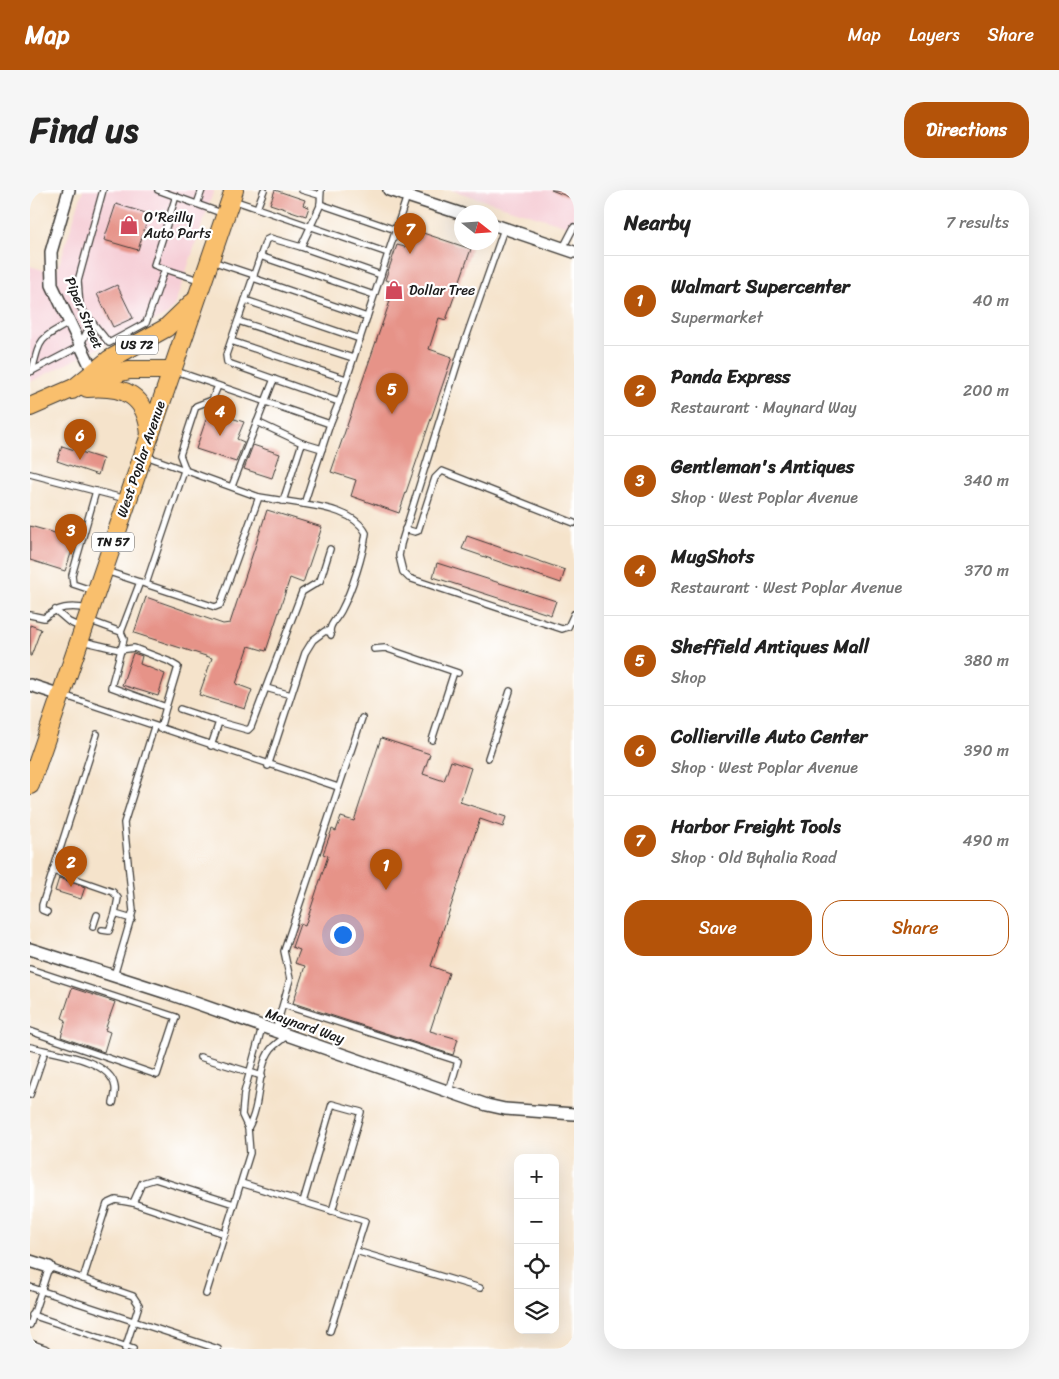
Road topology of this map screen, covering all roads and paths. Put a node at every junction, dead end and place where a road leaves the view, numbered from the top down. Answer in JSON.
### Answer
{"nodes":[{"id":1,"x":68,"y":190,"type":"edge"},
{"id":2,"x":103,"y":190,"type":"edge"},
{"id":3,"x":158,"y":190,"type":"edge"},
{"id":4,"x":202,"y":190,"type":"edge"},
{"id":5,"x":264,"y":190,"type":"edge"},
{"id":6,"x":302,"y":190,"type":"edge"},
{"id":7,"x":389,"y":190,"type":"edge"},
{"id":8,"x":320,"y":192,"type":"edge"},
{"id":9,"x":176,"y":196,"type":"junction"},
{"id":10,"x":407,"y":196,"type":"junction"},
{"id":11,"x":230,"y":201,"type":"edge"},
{"id":12,"x":197,"y":204,"type":"junction"},
{"id":13,"x":320,"y":204,"type":"junction"},
{"id":14,"x":257,"y":208,"type":"junction"},
{"id":15,"x":454,"y":211,"type":"edge"},
{"id":16,"x":311,"y":226,"type":"junction"},
{"id":17,"x":499,"y":227,"type":"edge"},
{"id":18,"x":574,"y":227,"type":"edge"},
{"id":19,"x":504,"y":229,"type":"junction"},
{"id":20,"x":396,"y":230,"type":"junction"},
{"id":21,"x":301,"y":247,"type":"junction"},
{"id":22,"x":569,"y":250,"type":"edge"},
{"id":23,"x":388,"y":253,"type":"junction"},
{"id":24,"x":260,"y":256,"type":"junction"},
{"id":25,"x":210,"y":260,"type":"junction"},
{"id":26,"x":165,"y":269,"type":"junction"},
{"id":27,"x":381,"y":275,"type":"junction"},
{"id":28,"x":253,"y":276,"type":"junction"},
{"id":29,"x":200,"y":288,"type":"junction"},
{"id":30,"x":374,"y":295,"type":"junction"},
{"id":31,"x":245,"y":300,"type":"junction"},
{"id":32,"x":367,"y":318,"type":"junction"},
{"id":33,"x":92,"y":321,"type":"junction"},
{"id":34,"x":238,"y":321,"type":"junction"},
{"id":35,"x":69,"y":323,"type":"junction"},
{"id":36,"x":360,"y":339,"type":"junction"},
{"id":37,"x":231,"y":341,"type":"junction"},
{"id":38,"x":80,"y":346,"type":"junction"},
{"id":39,"x":353,"y":358,"type":"junction"},
{"id":40,"x":172,"y":370,"type":"junction"},
{"id":41,"x":31,"y":371,"type":"edge"},
{"id":42,"x":97,"y":379,"type":"junction"},
{"id":43,"x":274,"y":379,"type":"junction"},
{"id":44,"x":346,"y":379,"type":"junction"},
{"id":45,"x":218,"y":386,"type":"junction"},
{"id":46,"x":265,"y":401,"type":"junction"},
{"id":47,"x":339,"y":402,"type":"junction"},
{"id":48,"x":38,"y":404,"type":"edge"},
{"id":49,"x":30,"y":414,"type":"edge"},
{"id":50,"x":257,"y":422,"type":"junction"},
{"id":51,"x":330,"y":424,"type":"junction"},
{"id":52,"x":150,"y":435,"type":"junction"},
{"id":53,"x":302,"y":443,"type":"junction"},
{"id":54,"x":322,"y":448,"type":"junction"},
{"id":55,"x":143,"y":455,"type":"junction"},
{"id":56,"x":185,"y":468,"type":"junction"},
{"id":57,"x":30,"y":474,"type":"edge"},
{"id":58,"x":232,"y":486,"type":"junction"},
{"id":59,"x":96,"y":491,"type":"junction"},
{"id":60,"x":259,"y":497,"type":"junction"},
{"id":61,"x":128,"y":499,"type":"junction"},
{"id":62,"x":283,"y":501,"type":"junction"},
{"id":63,"x":304,"y":504,"type":"junction"},
{"id":64,"x":574,"y":523,"type":"edge"},
{"id":65,"x":405,"y":529,"type":"junction"},
{"id":66,"x":330,"y":549,"type":"dead end"},
{"id":67,"x":104,"y":570,"type":"junction"},
{"id":68,"x":140,"y":582,"type":"junction"},
{"id":69,"x":146,"y":584,"type":"junction"},
{"id":70,"x":96,"y":591,"type":"junction"},
{"id":71,"x":55,"y":610,"type":"junction"},
{"id":72,"x":574,"y":614,"type":"edge"},
{"id":73,"x":30,"y":615,"type":"edge"},
{"id":74,"x":85,"y":625,"type":"junction"},
{"id":75,"x":121,"y":632,"type":"junction"},
{"id":76,"x":374,"y":649,"type":"dead end"},
{"id":77,"x":120,"y":650,"type":"junction"},
{"id":78,"x":30,"y":685,"type":"edge"},
{"id":79,"x":266,"y":688,"type":"junction"},
{"id":80,"x":510,"y":691,"type":"dead end"},
{"id":81,"x":61,"y":695,"type":"junction"},
{"id":82,"x":291,"y":695,"type":"junction"},
{"id":83,"x":166,"y":707,"type":"junction"},
{"id":84,"x":180,"y":709,"type":"dead end"},
{"id":85,"x":362,"y":718,"type":"dead end"},
{"id":86,"x":219,"y":722,"type":"junction"},
{"id":87,"x":157,"y":728,"type":"junction"},
{"id":88,"x":97,"y":734,"type":"dead end"},
{"id":89,"x":432,"y":740,"type":"dead end"},
{"id":90,"x":211,"y":746,"type":"junction"},
{"id":91,"x":488,"y":758,"type":"dead end"},
{"id":92,"x":268,"y":766,"type":"junction"},
{"id":93,"x":30,"y":785,"type":"edge"},
{"id":94,"x":338,"y":787,"type":"junction"},
{"id":95,"x":53,"y":872,"type":"junction"},
{"id":96,"x":46,"y":912,"type":"dead end"},
{"id":97,"x":116,"y":914,"type":"junction"},
{"id":98,"x":97,"y":915,"type":"dead end"},
{"id":99,"x":132,"y":919,"type":"junction"},
{"id":100,"x":93,"y":927,"type":"dead end"},
{"id":101,"x":102,"y":930,"type":"dead end"},
{"id":102,"x":30,"y":949,"type":"edge"},
{"id":103,"x":30,"y":969,"type":"edge"},
{"id":104,"x":114,"y":976,"type":"junction"},
{"id":105,"x":284,"y":1005,"type":"junction"},
{"id":106,"x":262,"y":1027,"type":"junction"},
{"id":107,"x":30,"y":1031,"type":"edge"},
{"id":108,"x":275,"y":1032,"type":"junction"},
{"id":109,"x":286,"y":1036,"type":"junction"},
{"id":110,"x":30,"y":1047,"type":"edge"},
{"id":111,"x":45,"y":1051,"type":"junction"},
{"id":112,"x":200,"y":1057,"type":"dead end"},
{"id":113,"x":249,"y":1072,"type":"junction"},
{"id":114,"x":262,"y":1076,"type":"junction"},
{"id":115,"x":449,"y":1092,"type":"junction"},
{"id":116,"x":30,"y":1095,"type":"edge"},
{"id":117,"x":113,"y":1103,"type":"dead end"},
{"id":118,"x":574,"y":1114,"type":"edge"},
{"id":119,"x":248,"y":1128,"type":"junction"},
{"id":120,"x":241,"y":1183,"type":"junction"},
{"id":121,"x":303,"y":1202,"type":"junction"},
{"id":122,"x":133,"y":1203,"type":"junction"},
{"id":123,"x":234,"y":1204,"type":"junction"},
{"id":124,"x":332,"y":1211,"type":"junction"},
{"id":125,"x":225,"y":1234,"type":"junction"},
{"id":126,"x":356,"y":1250,"type":"junction"},
{"id":127,"x":30,"y":1261,"type":"edge"},
{"id":128,"x":49,"y":1267,"type":"junction"},
{"id":129,"x":83,"y":1279,"type":"junction"},
{"id":130,"x":30,"y":1287,"type":"edge"},
{"id":131,"x":480,"y":1288,"type":"dead end"},
{"id":132,"x":42,"y":1291,"type":"junction"},
{"id":133,"x":206,"y":1294,"type":"dead end"},
{"id":134,"x":32,"y":1314,"type":"edge"},
{"id":135,"x":135,"y":1322,"type":"junction"},
{"id":136,"x":30,"y":1325,"type":"edge"},
{"id":137,"x":330,"y":1331,"type":"dead end"},
{"id":138,"x":30,"y":1343,"type":"edge"},
{"id":139,"x":128,"y":1348,"type":"edge"},
{"id":140,"x":47,"y":1349,"type":"edge"},
{"id":141,"x":218,"y":1349,"type":"edge"}],
"edges":[{"from":1,"to":35,"type":"street","name":"Piper Street"},
{"from":2,"to":33,"type":"lane"},
{"from":3,"to":9,"type":"lane"},
{"from":4,"to":12,"type":"lane"},
{"from":5,"to":14,"type":"lane"},
{"from":6,"to":8,"type":"lane"},
{"from":7,"to":10,"type":"street"},
{"from":8,"to":13,"type":"lane"},
{"from":9,"to":12,"type":"lane"},
{"from":9,"to":26,"type":"lane"},
{"from":10,"to":15,"type":"street"},
{"from":10,"to":20,"type":"lane"},
{"from":11,"to":12,"type":"lane"},
{"from":11,"to":14,"type":"lane"},
{"from":11,"to":25,"type":"main road","name":"West Poplar Avenue","number":"US 72"},
{"from":13,"to":16,"type":"lane"},
{"from":13,"to":20,"type":"lane"},
{"from":14,"to":16,"type":"lane"},
{"from":16,"to":21,"type":"lane"},
{"from":16,"to":23,"type":"lane"},
{"from":17,"to":19,"type":"street"},
{"from":18,"to":22,"type":"lane"},
{"from":19,"to":22,"type":"street"},
{"from":19,"to":65,"type":"lane"},
{"from":20,"to":23,"type":"lane"},
{"from":21,"to":24,"type":"lane"},
{"from":21,"to":27,"type":"lane"},
{"from":23,"to":27,"type":"lane"},
{"from":24,"to":28,"type":"lane"},
{"from":24,"to":30,"type":"lane"},
{"from":25,"to":28,"type":"lane"},
{"from":25,"to":29,"type":"main road","name":"West Poplar Avenue","number":"US 72"},
{"from":26,"to":29,"type":"lane"},
{"from":26,"to":33,"type":"lane"},
{"from":27,"to":30,"type":"lane"},
{"from":28,"to":31,"type":"lane"},
{"from":28,"to":32,"type":"lane"},
{"from":29,"to":40,"type":"main road","name":"West Poplar Avenue","number":"US 72"},
{"from":29,"to":42,"type":"main road","number":"US 72"},
{"from":30,"to":32,"type":"lane"},
{"from":31,"to":34,"type":"lane"},
{"from":31,"to":36,"type":"lane"},
{"from":32,"to":36,"type":"lane"},
{"from":33,"to":38,"type":"lane"},
{"from":34,"to":37,"type":"lane"},
{"from":34,"to":39,"type":"lane"},
{"from":35,"to":38,"type":"street","name":"Piper Street"},
{"from":35,"to":41,"type":"lane"},
{"from":36,"to":39,"type":"lane"},
{"from":37,"to":43,"type":"lane"},
{"from":37,"to":44,"type":"lane"},
{"from":38,"to":41,"type":"lane"},
{"from":38,"to":42,"type":"street","name":"Piper Street"},
{"from":39,"to":44,"type":"lane"},
{"from":40,"to":42,"type":"main road","number":"US 72"},
{"from":40,"to":45,"type":"lane"},
{"from":40,"to":52,"type":"main road","name":"West Poplar Avenue","number":"TN 57"},
{"from":42,"to":48,"type":"main road","number":"US 72"},
{"from":42,"to":52,"type":"main road"},
{"from":43,"to":46,"type":"lane"},
{"from":43,"to":47,"type":"lane"},
{"from":44,"to":47,"type":"lane"},
{"from":45,"to":46,"type":"lane"},
{"from":45,"to":56,"type":"lane"},
{"from":46,"to":50,"type":"lane"},
{"from":46,"to":51,"type":"lane"},
{"from":47,"to":51,"type":"lane"},
{"from":48,"to":49,"type":"main road","number":"US 72"},
{"from":50,"to":53,"type":"lane"},
{"from":50,"to":58,"type":"lane"},
{"from":51,"to":54,"type":"lane"},
{"from":52,"to":55,"type":"main road","name":"West Poplar Avenue","number":"TN 57"},
{"from":53,"to":54,"type":"lane"},
{"from":53,"to":62,"type":"lane"},
{"from":54,"to":63,"type":"lane"},
{"from":55,"to":56,"type":"lane"},
{"from":55,"to":61,"type":"main road","name":"West Poplar Avenue","number":"TN 57"},
{"from":56,"to":58,"type":"lane"},
{"from":56,"to":69,"type":"lane"},
{"from":57,"to":59,"type":"lane"},
{"from":58,"to":60,"type":"lane"},
{"from":59,"to":61,"type":"lane"},
{"from":59,"to":70,"type":"lane"},
{"from":60,"to":62,"type":"lane"},
{"from":60,"to":69,"type":"lane"},
{"from":61,"to":67,"type":"main road","name":"West Poplar Avenue","number":"TN 57"},
{"from":62,"to":63,"type":"lane"},
{"from":63,"to":82,"type":"lane"},
{"from":64,"to":65,"type":"lane"},
{"from":65,"to":72,"type":"lane"},
{"from":66,"to":79,"type":"lane"},
{"from":67,"to":68,"type":"lane"},
{"from":67,"to":70,"type":"main road","name":"West Poplar Avenue","number":"TN 57"},
{"from":68,"to":69,"type":"lane"},
{"from":68,"to":75,"type":"lane"},
{"from":70,"to":74,"type":"main road","name":"West Poplar Avenue","number":"TN 57"},
{"from":71,"to":73,"type":"lane"},
{"from":71,"to":74,"type":"lane"},
{"from":71,"to":74,"type":"lane"},
{"from":74,"to":75,"type":"lane"},
{"from":74,"to":77,"type":"lane"},
{"from":74,"to":81,"type":"main road","name":"West Poplar Avenue","number":"TN 57"},
{"from":75,"to":77,"type":"lane"},
{"from":76,"to":89,"type":"lane"},
{"from":77,"to":83,"type":"lane"},
{"from":77,"to":83,"type":"lane"},
{"from":78,"to":81,"type":"street"},
{"from":79,"to":82,"type":"lane"},
{"from":79,"to":86,"type":"lane"},
{"from":80,"to":91,"type":"lane"},
{"from":81,"to":87,"type":"lane"},
{"from":81,"to":93,"type":"main road","name":"West Poplar Avenue","number":"TN 57"},
{"from":82,"to":92,"type":"lane"},
{"from":83,"to":87,"type":"lane"},
{"from":84,"to":86,"type":"lane"},
{"from":85,"to":94,"type":"lane"},
{"from":86,"to":90,"type":"lane"},
{"from":87,"to":90,"type":"lane"},
{"from":87,"to":99,"type":"lane"},
{"from":88,"to":95,"type":"lane"},
{"from":90,"to":92,"type":"lane"},
{"from":92,"to":94,"type":"lane"},
{"from":94,"to":105,"type":"lane"},
{"from":95,"to":96,"type":"lane"},
{"from":95,"to":97,"type":"lane"},
{"from":97,"to":99,"type":"lane"},
{"from":97,"to":101,"type":"lane"},
{"from":98,"to":100,"type":"lane"},
{"from":99,"to":104,"type":"lane"},
{"from":102,"to":104,"type":"street","name":"Maynard Way"},
{"from":103,"to":107,"type":"lane"},
{"from":104,"to":106,"type":"street","name":"Maynard Way"},
{"from":105,"to":108,"type":"lane"},
{"from":105,"to":115,"type":"lane"},
{"from":106,"to":108,"type":"street","name":"Maynard Way"},
{"from":106,"to":113,"type":"lane"},
{"from":108,"to":109,"type":"street","name":"Maynard Way"},
{"from":109,"to":114,"type":"lane"},
{"from":109,"to":115,"type":"street","name":"Maynard Way"},
{"from":110,"to":111,"type":"lane"},
{"from":111,"to":116,"type":"lane"},
{"from":111,"to":117,"type":"lane"},
{"from":112,"to":113,"type":"lane"},
{"from":113,"to":114,"type":"lane"},
{"from":113,"to":119,"type":"lane"},
{"from":114,"to":119,"type":"lane"},
{"from":115,"to":118,"type":"street","name":"Maynard Way"},
{"from":119,"to":120,"type":"lane"},
{"from":120,"to":121,"type":"lane"},
{"from":120,"to":123,"type":"lane"},
{"from":121,"to":124,"type":"lane"},
{"from":121,"to":124,"type":"lane"},
{"from":122,"to":123,"type":"lane"},
{"from":122,"to":125,"type":"lane"},
{"from":122,"to":129,"type":"lane"},
{"from":123,"to":125,"type":"lane"},
{"from":124,"to":126,"type":"lane"},
{"from":125,"to":133,"type":"lane"},
{"from":126,"to":131,"type":"lane"},
{"from":126,"to":137,"type":"lane"},
{"from":127,"to":128,"type":"street"},
{"from":128,"to":129,"type":"lane"},
{"from":128,"to":132,"type":"lane"},
{"from":129,"to":135,"type":"lane"},
{"from":130,"to":132,"type":"lane"},
{"from":132,"to":134,"type":"lane"},
{"from":132,"to":135,"type":"lane"},
{"from":134,"to":136,"type":"lane"},
{"from":134,"to":139,"type":"lane"},
{"from":135,"to":139,"type":"lane"},
{"from":135,"to":141,"type":"lane"},
{"from":138,"to":140,"type":"lane"}]}
